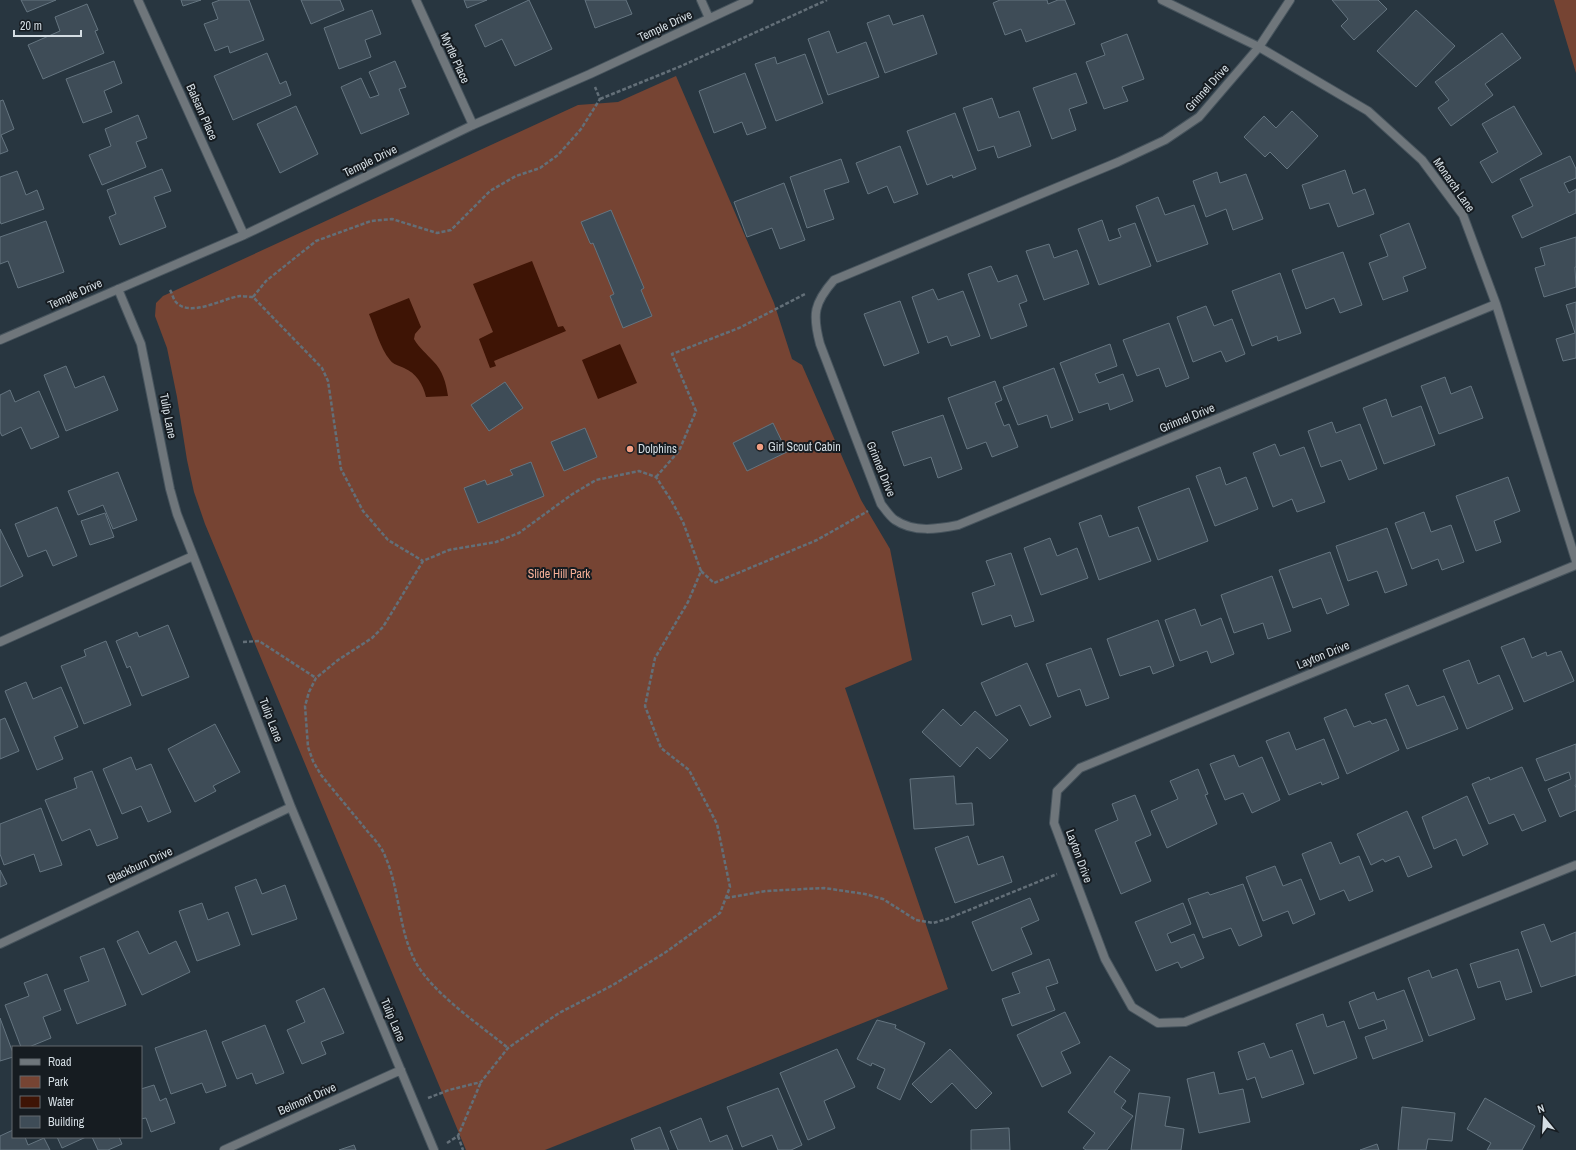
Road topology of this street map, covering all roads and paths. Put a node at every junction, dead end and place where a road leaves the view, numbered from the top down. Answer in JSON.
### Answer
{"nodes":[{"id":1,"x":138,"y":0,"type":"edge"},
{"id":2,"x":416,"y":0,"type":"edge"},
{"id":3,"x":701,"y":0,"type":"edge"},
{"id":4,"x":749,"y":0,"type":"edge"},
{"id":5,"x":827,"y":0,"type":"edge"},
{"id":6,"x":1162,"y":0,"type":"edge"},
{"id":7,"x":1290,"y":0,"type":"edge"},
{"id":8,"x":709,"y":18,"type":"junction"},
{"id":9,"x":1258,"y":47,"type":"junction"},
{"id":10,"x":590,"y":74,"type":"junction"},
{"id":11,"x":600,"y":100,"type":"junction"},
{"id":12,"x":473,"y":125,"type":"junction"},
{"id":13,"x":244,"y":235,"type":"junction"},
{"id":14,"x":118,"y":289,"type":"junction"},
{"id":15,"x":170,"y":290,"type":"dead end"},
{"id":16,"x":807,"y":294,"type":"dead end"},
{"id":17,"x":253,"y":297,"type":"junction"},
{"id":18,"x":1496,"y":304,"type":"junction"},
{"id":19,"x":0,"y":340,"type":"edge"},
{"id":20,"x":656,"y":477,"type":"junction"},
{"id":21,"x":881,"y":504,"type":"junction"},
{"id":22,"x":193,"y":556,"type":"junction"},
{"id":23,"x":422,"y":561,"type":"junction"},
{"id":24,"x":1576,"y":561,"type":"edge"},
{"id":25,"x":1576,"y":565,"type":"edge"},
{"id":26,"x":701,"y":571,"type":"junction"},
{"id":27,"x":0,"y":642,"type":"edge"},
{"id":28,"x":228,"y":644,"type":"junction"},
{"id":29,"x":316,"y":678,"type":"junction"},
{"id":30,"x":291,"y":807,"type":"junction"},
{"id":31,"x":1576,"y":865,"type":"edge"},
{"id":32,"x":1070,"y":868,"type":"junction"},
{"id":33,"x":726,"y":898,"type":"junction"},
{"id":34,"x":0,"y":944,"type":"edge"},
{"id":35,"x":508,"y":1048,"type":"junction"},
{"id":36,"x":400,"y":1070,"type":"junction"},
{"id":37,"x":481,"y":1082,"type":"junction"},
{"id":38,"x":414,"y":1104,"type":"junction"},
{"id":39,"x":458,"y":1136,"type":"junction"},
{"id":40,"x":437,"y":1148,"type":"edge"},
{"id":41,"x":224,"y":1150,"type":"edge"},
{"id":42,"x":463,"y":1150,"type":"edge"}],
"edges":[{"from":1,"to":13,"type":"street","name":"Balsam Place"},
{"from":2,"to":12,"type":"street","name":"Myrtle Place"},
{"from":3,"to":8,"type":"street"},
{"from":4,"to":8,"type":"street","name":"Temple Drive"},
{"from":5,"to":11,"type":"path"},
{"from":6,"to":9,"type":"street","name":"Monarch Lane"},
{"from":7,"to":9,"type":"street","name":"Grinnel Drive"},
{"from":8,"to":10,"type":"street","name":"Temple Drive"},
{"from":9,"to":18,"type":"street","name":"Monarch Lane"},
{"from":9,"to":21,"type":"street","name":"Grinnel Drive"},
{"from":10,"to":11,"type":"path"},
{"from":10,"to":12,"type":"street","name":"Temple Drive"},
{"from":11,"to":17,"type":"path"},
{"from":12,"to":13,"type":"street","name":"Temple Drive"},
{"from":13,"to":14,"type":"street","name":"Temple Drive"},
{"from":14,"to":19,"type":"street","name":"Temple Drive"},
{"from":14,"to":22,"type":"street","name":"Tulip Lane"},
{"from":15,"to":17,"type":"path"},
{"from":16,"to":20,"type":"path"},
{"from":17,"to":23,"type":"path"},
{"from":18,"to":21,"type":"street","name":"Grinnel Drive"},
{"from":18,"to":24,"type":"street","name":"Monarch Lane"},
{"from":20,"to":23,"type":"path"},
{"from":20,"to":26,"type":"path"},
{"from":21,"to":26,"type":"path"},
{"from":22,"to":27,"type":"street"},
{"from":22,"to":28,"type":"street","name":"Tulip Lane"},
{"from":23,"to":29,"type":"path"},
{"from":25,"to":32,"type":"street","name":"Layton Drive"},
{"from":26,"to":33,"type":"path"},
{"from":28,"to":29,"type":"path"},
{"from":28,"to":30,"type":"street","name":"Tulip Lane"},
{"from":29,"to":35,"type":"path"},
{"from":30,"to":34,"type":"street","name":"Blackburn Drive"},
{"from":30,"to":36,"type":"street","name":"Tulip Lane"},
{"from":31,"to":32,"type":"street","name":"Layton Drive"},
{"from":32,"to":33,"type":"path"},
{"from":33,"to":35,"type":"path"},
{"from":35,"to":37,"type":"path"},
{"from":36,"to":38,"type":"street","name":"Tulip Lane"},
{"from":36,"to":41,"type":"street","name":"Belmont Drive"},
{"from":37,"to":38,"type":"path"},
{"from":37,"to":39,"type":"path"},
{"from":38,"to":40,"type":"street","name":"Tulip Lane"},
{"from":39,"to":40,"type":"path"},
{"from":39,"to":42,"type":"path"}]}
